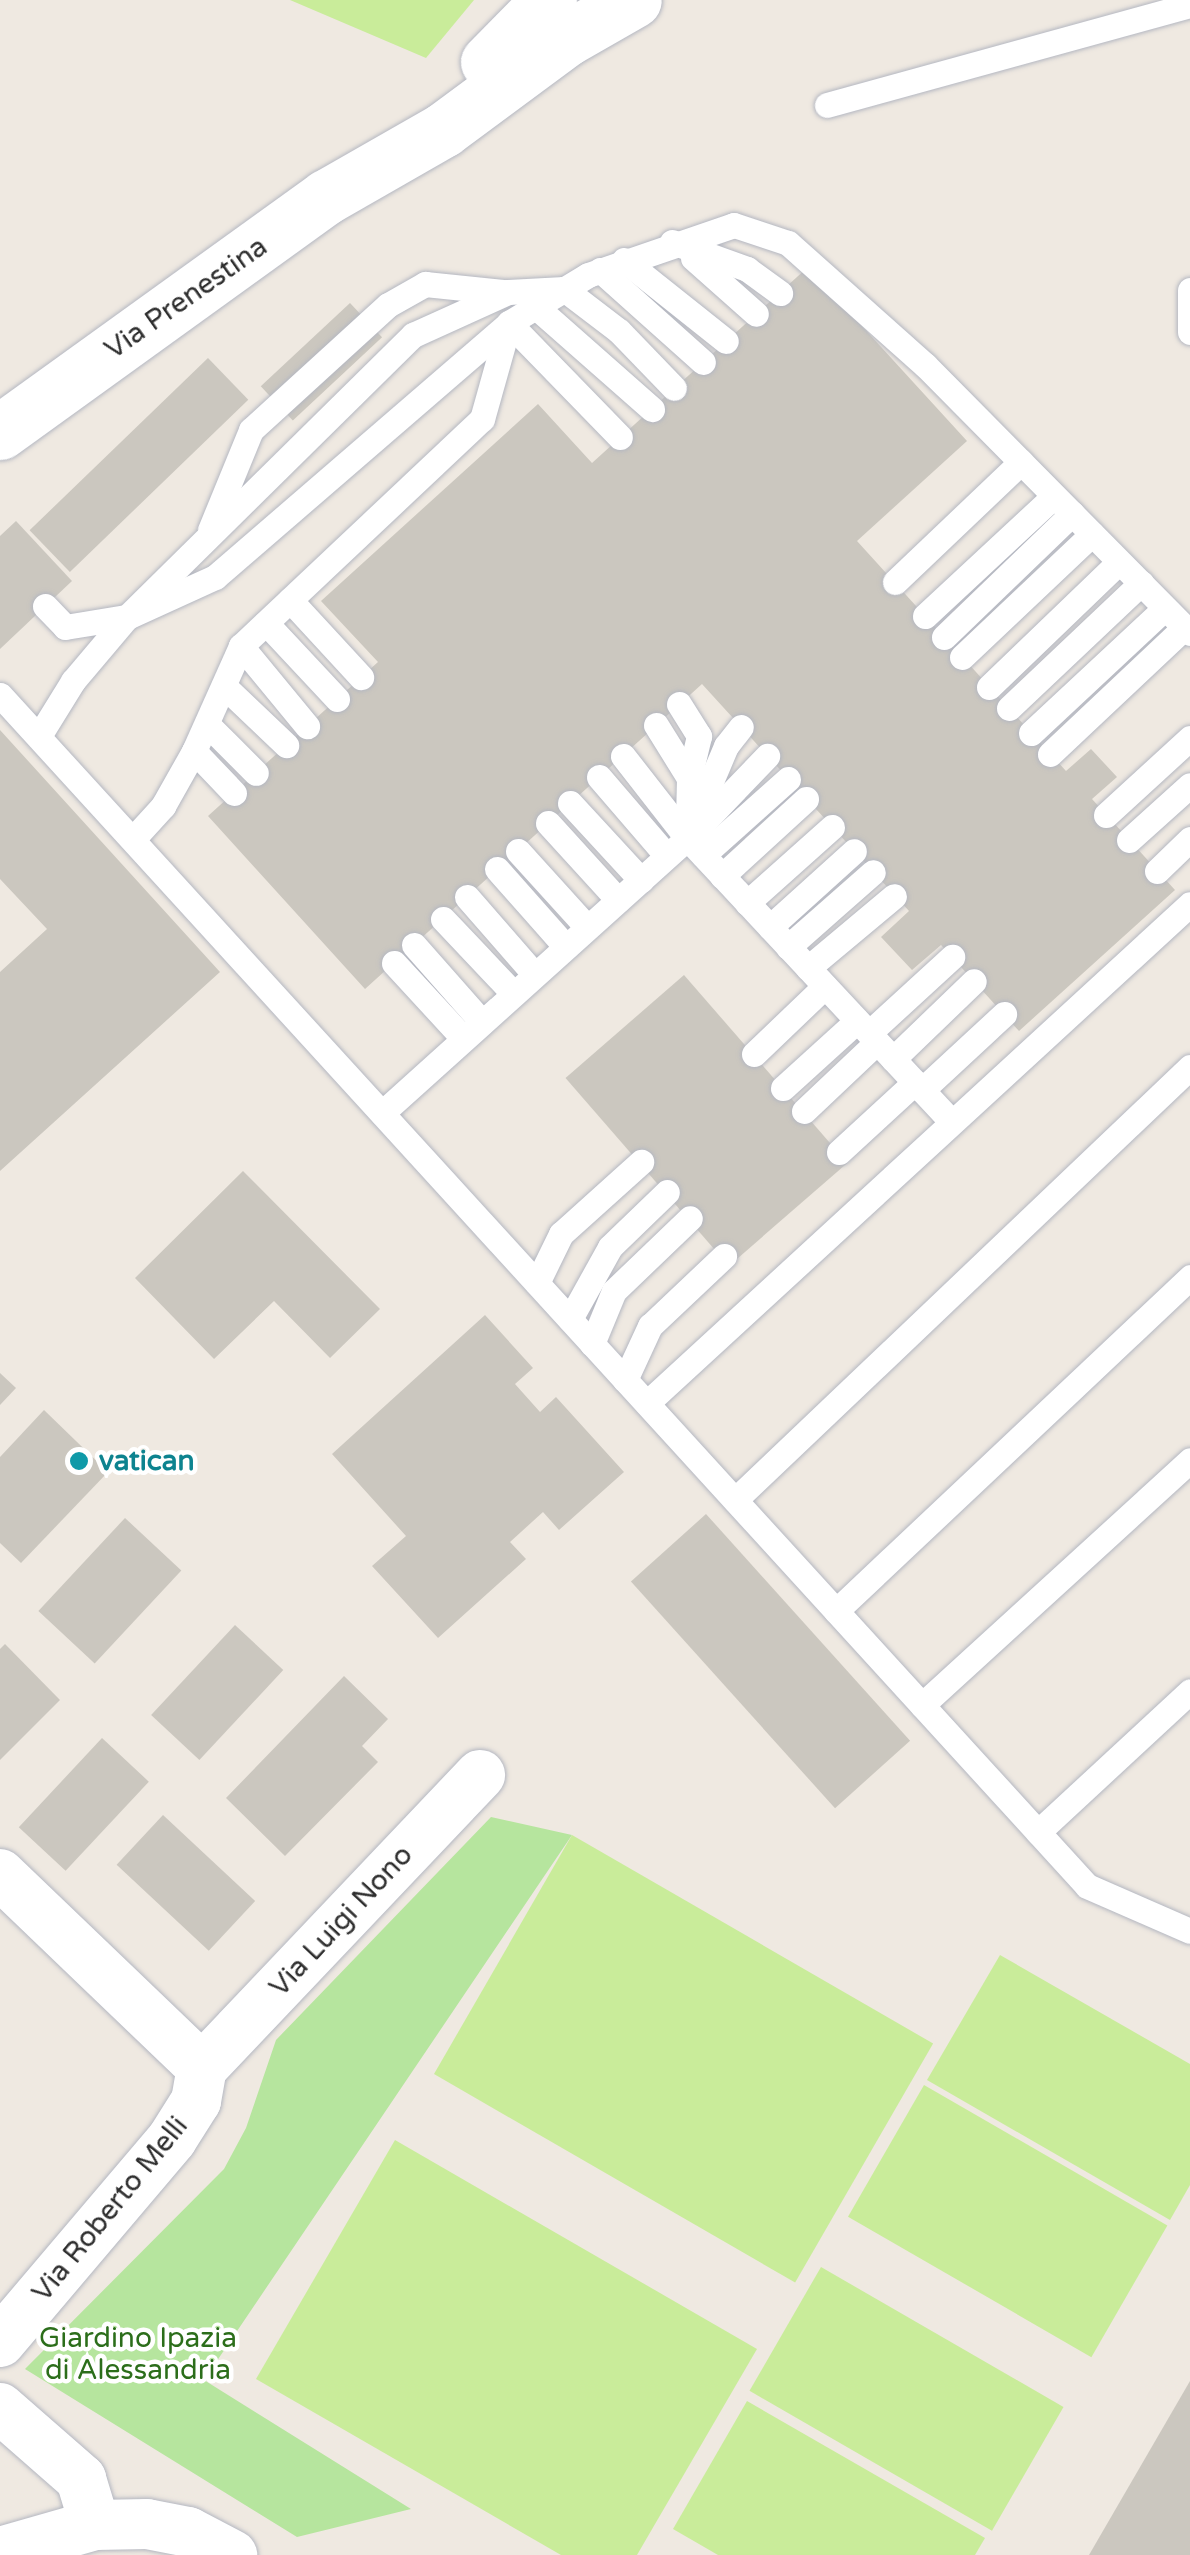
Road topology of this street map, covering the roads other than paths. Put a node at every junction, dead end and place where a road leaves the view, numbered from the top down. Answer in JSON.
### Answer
{"nodes":[{"id":1,"x":549,"y":0,"type":"edge"},
{"id":2,"x":634,"y":0,"type":"edge"},
{"id":3,"x":1190,"y":5,"type":"edge"},
{"id":4,"x":828,"y":105,"type":"dead end"},
{"id":5,"x":372,"y":166,"type":"junction"},
{"id":6,"x":672,"y":242,"type":"junction"},
{"id":7,"x":612,"y":265,"type":"junction"},
{"id":8,"x":564,"y":290,"type":"junction"},
{"id":9,"x":1190,"y":290,"type":"edge"},
{"id":10,"x":508,"y":292,"type":"junction"},
{"id":11,"x":780,"y":292,"type":"dead end"},
{"id":12,"x":536,"y":306,"type":"junction"},
{"id":13,"x":756,"y":314,"type":"dead end"},
{"id":14,"x":509,"y":323,"type":"junction"},
{"id":15,"x":1190,"y":332,"type":"edge"},
{"id":16,"x":726,"y":340,"type":"dead end"},
{"id":17,"x":703,"y":362,"type":"dead end"},
{"id":18,"x":674,"y":388,"type":"dead end"},
{"id":19,"x":652,"y":408,"type":"dead end"},
{"id":20,"x":0,"y":432,"type":"edge"},
{"id":21,"x":620,"y":437,"type":"dead end"},
{"id":22,"x":1021,"y":462,"type":"junction"},
{"id":23,"x":1063,"y":505,"type":"junction"},
{"id":24,"x":1092,"y":534,"type":"junction"},
{"id":25,"x":208,"y":536,"type":"junction"},
{"id":26,"x":1119,"y":562,"type":"junction"},
{"id":27,"x":895,"y":582,"type":"dead end"},
{"id":28,"x":1141,"y":583,"type":"junction"},
{"id":29,"x":290,"y":600,"type":"junction"},
{"id":30,"x":45,"y":606,"type":"dead end"},
{"id":31,"x":1165,"y":608,"type":"junction"},
{"id":32,"x":925,"y":616,"type":"dead end"},
{"id":33,"x":127,"y":618,"type":"junction"},
{"id":34,"x":266,"y":623,"type":"junction"},
{"id":35,"x":1187,"y":630,"type":"edge"},
{"id":36,"x":241,"y":646,"type":"junction"},
{"id":37,"x":361,"y":677,"type":"dead end"},
{"id":38,"x":224,"y":686,"type":"junction"},
{"id":39,"x":990,"y":686,"type":"dead end"},
{"id":40,"x":0,"y":695,"type":"edge"},
{"id":41,"x":337,"y":699,"type":"dead end"},
{"id":42,"x":679,"y":704,"type":"dead end"},
{"id":43,"x":1010,"y":708,"type":"dead end"},
{"id":44,"x":206,"y":724,"type":"junction"},
{"id":45,"x":307,"y":726,"type":"dead end"},
{"id":46,"x":656,"y":726,"type":"dead end"},
{"id":47,"x":742,"y":727,"type":"dead end"},
{"id":48,"x":1031,"y":733,"type":"dead end"},
{"id":49,"x":39,"y":736,"type":"junction"},
{"id":50,"x":1190,"y":738,"type":"edge"},
{"id":51,"x":286,"y":746,"type":"dead end"},
{"id":52,"x":194,"y":751,"type":"junction"},
{"id":53,"x":1050,"y":754,"type":"dead end"},
{"id":54,"x":623,"y":756,"type":"dead end"},
{"id":55,"x":767,"y":756,"type":"dead end"},
{"id":56,"x":256,"y":772,"type":"dead end"},
{"id":57,"x":599,"y":777,"type":"dead end"},
{"id":58,"x":689,"y":778,"type":"junction"},
{"id":59,"x":788,"y":779,"type":"dead end"},
{"id":60,"x":1190,"y":785,"type":"edge"},
{"id":61,"x":234,"y":793,"type":"dead end"},
{"id":62,"x":806,"y":799,"type":"dead end"},
{"id":63,"x":570,"y":803,"type":"dead end"},
{"id":64,"x":1106,"y":815,"type":"dead end"},
{"id":65,"x":548,"y":823,"type":"dead end"},
{"id":66,"x":832,"y":827,"type":"dead end"},
{"id":67,"x":133,"y":839,"type":"junction"},
{"id":68,"x":1190,"y":839,"type":"edge"},
{"id":69,"x":1129,"y":840,"type":"dead end"},
{"id":70,"x":695,"y":847,"type":"junction"},
{"id":71,"x":518,"y":851,"type":"dead end"},
{"id":72,"x":854,"y":851,"type":"dead end"},
{"id":73,"x":667,"y":856,"type":"junction"},
{"id":74,"x":497,"y":870,"type":"dead end"},
{"id":75,"x":1157,"y":871,"type":"dead end"},
{"id":76,"x":873,"y":872,"type":"dead end"},
{"id":77,"x":722,"y":876,"type":"junction"},
{"id":78,"x":641,"y":880,"type":"junction"},
{"id":79,"x":894,"y":896,"type":"dead end"},
{"id":80,"x":467,"y":897,"type":"dead end"},
{"id":81,"x":618,"y":900,"type":"junction"},
{"id":82,"x":747,"y":903,"type":"junction"},
{"id":83,"x":1190,"y":904,"type":"edge"},
{"id":84,"x":443,"y":919,"type":"dead end"},
{"id":85,"x":587,"y":928,"type":"junction"},
{"id":86,"x":770,"y":928,"type":"junction"},
{"id":87,"x":414,"y":945,"type":"dead end"},
{"id":88,"x":566,"y":947,"type":"junction"},
{"id":89,"x":788,"y":947,"type":"junction"},
{"id":90,"x":952,"y":957,"type":"dead end"},
{"id":91,"x":394,"y":963,"type":"dead end"},
{"id":92,"x":535,"y":975,"type":"junction"},
{"id":93,"x":817,"y":977,"type":"junction"},
{"id":94,"x":974,"y":981,"type":"dead end"},
{"id":95,"x":514,"y":994,"type":"junction"},
{"id":96,"x":1004,"y":1014,"type":"dead end"},
{"id":97,"x":473,"y":1031,"type":"junction"},
{"id":98,"x":874,"y":1039,"type":"junction"},
{"id":99,"x":754,"y":1054,"type":"dead end"},
{"id":100,"x":1190,"y":1067,"type":"edge"},
{"id":101,"x":918,"y":1086,"type":"junction"},
{"id":102,"x":783,"y":1088,"type":"dead end"},
{"id":103,"x":804,"y":1112,"type":"dead end"},
{"id":104,"x":382,"y":1113,"type":"junction"},
{"id":105,"x":952,"y":1122,"type":"junction"},
{"id":106,"x":839,"y":1152,"type":"dead end"},
{"id":107,"x":641,"y":1162,"type":"dead end"},
{"id":108,"x":667,"y":1192,"type":"dead end"},
{"id":109,"x":690,"y":1218,"type":"dead end"},
{"id":110,"x":724,"y":1256,"type":"dead end"},
{"id":111,"x":1190,"y":1278,"type":"edge"},
{"id":112,"x":537,"y":1283,"type":"junction"},
{"id":113,"x":570,"y":1319,"type":"junction"},
{"id":114,"x":592,"y":1344,"type":"junction"},
{"id":115,"x":625,"y":1380,"type":"junction"},
{"id":116,"x":646,"y":1403,"type":"junction"},
{"id":117,"x":1190,"y":1460,"type":"edge"},
{"id":118,"x":735,"y":1500,"type":"junction"},
{"id":119,"x":836,"y":1610,"type":"junction"},
{"id":120,"x":1190,"y":1691,"type":"edge"},
{"id":121,"x":922,"y":1705,"type":"junction"},
{"id":122,"x":480,"y":1775,"type":"dead end"},
{"id":123,"x":1038,"y":1832,"type":"junction"},
{"id":124,"x":0,"y":1874,"type":"edge"},
{"id":125,"x":1190,"y":1931,"type":"edge"},
{"id":126,"x":202,"y":2068,"type":"junction"},
{"id":127,"x":0,"y":2342,"type":"edge"},
{"id":128,"x":0,"y":2408,"type":"edge"},
{"id":129,"x":95,"y":2525,"type":"junction"},
{"id":130,"x":0,"y":2552,"type":"edge"},
{"id":131,"x":232,"y":2555,"type":"edge"}],
"edges":[{"from":1,"to":5,"type":"street","name":"Via Prenestina"},
{"from":2,"to":5,"type":"street","name":"Via Prenestina"},
{"from":3,"to":4,"type":"lane"},
{"from":5,"to":20,"type":"street","name":"Via Prenestina"},
{"from":6,"to":7,"type":"lane"},
{"from":6,"to":11,"type":"lane"},
{"from":6,"to":13,"type":"lane"},
{"from":6,"to":22,"type":"lane"},
{"from":7,"to":8,"type":"lane"},
{"from":7,"to":16,"type":"lane"},
{"from":7,"to":17,"type":"lane"},
{"from":8,"to":10,"type":"lane"},
{"from":8,"to":12,"type":"lane"},
{"from":8,"to":18,"type":"lane"},
{"from":9,"to":15,"type":"lane"},
{"from":10,"to":25,"type":"lane"},
{"from":10,"to":25,"type":"lane"},
{"from":12,"to":14,"type":"lane"},
{"from":12,"to":19,"type":"lane"},
{"from":14,"to":21,"type":"lane"},
{"from":14,"to":29,"type":"lane"},
{"from":14,"to":33,"type":"lane"},
{"from":22,"to":23,"type":"lane"},
{"from":22,"to":27,"type":"lane"},
{"from":23,"to":24,"type":"lane"},
{"from":23,"to":24,"type":"lane"},
{"from":23,"to":32,"type":"lane"},
{"from":24,"to":26,"type":"lane"},
{"from":25,"to":33,"type":"lane"},
{"from":26,"to":28,"type":"lane"},
{"from":26,"to":39,"type":"lane"},
{"from":28,"to":31,"type":"lane"},
{"from":28,"to":43,"type":"lane"},
{"from":29,"to":34,"type":"lane"},
{"from":29,"to":37,"type":"lane"},
{"from":30,"to":33,"type":"lane"},
{"from":31,"to":35,"type":"lane"},
{"from":31,"to":48,"type":"lane"},
{"from":33,"to":49,"type":"lane"},
{"from":34,"to":36,"type":"lane"},
{"from":34,"to":41,"type":"lane"},
{"from":35,"to":53,"type":"lane"},
{"from":36,"to":38,"type":"lane"},
{"from":36,"to":45,"type":"lane"},
{"from":38,"to":44,"type":"lane"},
{"from":38,"to":51,"type":"lane"},
{"from":40,"to":49,"type":"lane"},
{"from":42,"to":58,"type":"lane"},
{"from":44,"to":52,"type":"lane"},
{"from":44,"to":56,"type":"lane"},
{"from":46,"to":58,"type":"lane"},
{"from":47,"to":70,"type":"lane"},
{"from":49,"to":67,"type":"lane"},
{"from":50,"to":64,"type":"lane"},
{"from":52,"to":61,"type":"lane"},
{"from":52,"to":67,"type":"lane"},
{"from":54,"to":70,"type":"lane"},
{"from":55,"to":70,"type":"lane"},
{"from":57,"to":73,"type":"lane"},
{"from":58,"to":70,"type":"lane"},
{"from":59,"to":70,"type":"lane"},
{"from":60,"to":69,"type":"lane"},
{"from":62,"to":77,"type":"lane"},
{"from":63,"to":78,"type":"lane"},
{"from":65,"to":81,"type":"lane"},
{"from":66,"to":82,"type":"lane"},
{"from":67,"to":104,"type":"lane"},
{"from":68,"to":75,"type":"lane"},
{"from":70,"to":73,"type":"lane"},
{"from":70,"to":77,"type":"lane"},
{"from":71,"to":85,"type":"lane"},
{"from":72,"to":86,"type":"lane"},
{"from":73,"to":78,"type":"lane"},
{"from":74,"to":88,"type":"lane"},
{"from":76,"to":89,"type":"lane"},
{"from":77,"to":82,"type":"lane"},
{"from":78,"to":81,"type":"lane"},
{"from":79,"to":93,"type":"lane"},
{"from":80,"to":92,"type":"lane"},
{"from":81,"to":85,"type":"lane"},
{"from":82,"to":86,"type":"lane"},
{"from":83,"to":105,"type":"lane"},
{"from":84,"to":95,"type":"lane"},
{"from":85,"to":88,"type":"lane"},
{"from":86,"to":89,"type":"lane"},
{"from":87,"to":97,"type":"lane"},
{"from":88,"to":92,"type":"lane"},
{"from":89,"to":93,"type":"lane"},
{"from":90,"to":98,"type":"lane"},
{"from":91,"to":97,"type":"lane"},
{"from":92,"to":95,"type":"lane"},
{"from":93,"to":98,"type":"lane"},
{"from":93,"to":99,"type":"lane"},
{"from":94,"to":98,"type":"lane"},
{"from":95,"to":97,"type":"lane"},
{"from":96,"to":101,"type":"lane"},
{"from":97,"to":104,"type":"lane"},
{"from":98,"to":101,"type":"lane"},
{"from":98,"to":102,"type":"lane"},
{"from":98,"to":103,"type":"lane"},
{"from":100,"to":118,"type":"lane"},
{"from":101,"to":105,"type":"lane"},
{"from":101,"to":106,"type":"lane"},
{"from":104,"to":112,"type":"lane"},
{"from":105,"to":116,"type":"lane"},
{"from":107,"to":112,"type":"lane"},
{"from":108,"to":113,"type":"lane"},
{"from":109,"to":114,"type":"lane"},
{"from":110,"to":115,"type":"lane"},
{"from":111,"to":119,"type":"lane"},
{"from":112,"to":113,"type":"lane"},
{"from":113,"to":114,"type":"lane"},
{"from":114,"to":115,"type":"lane"},
{"from":115,"to":116,"type":"lane"},
{"from":116,"to":118,"type":"lane"},
{"from":117,"to":121,"type":"lane"},
{"from":118,"to":119,"type":"lane"},
{"from":119,"to":121,"type":"lane"},
{"from":120,"to":123,"type":"lane"},
{"from":121,"to":123,"type":"lane"},
{"from":122,"to":126,"type":"street","name":"Via Luigi Nono"},
{"from":123,"to":125,"type":"lane"},
{"from":124,"to":126,"type":"street"},
{"from":126,"to":127,"type":"street","name":"Via Roberto Melli"},
{"from":128,"to":129,"type":"street"},
{"from":129,"to":130,"type":"street"},
{"from":129,"to":131,"type":"street"}]}
